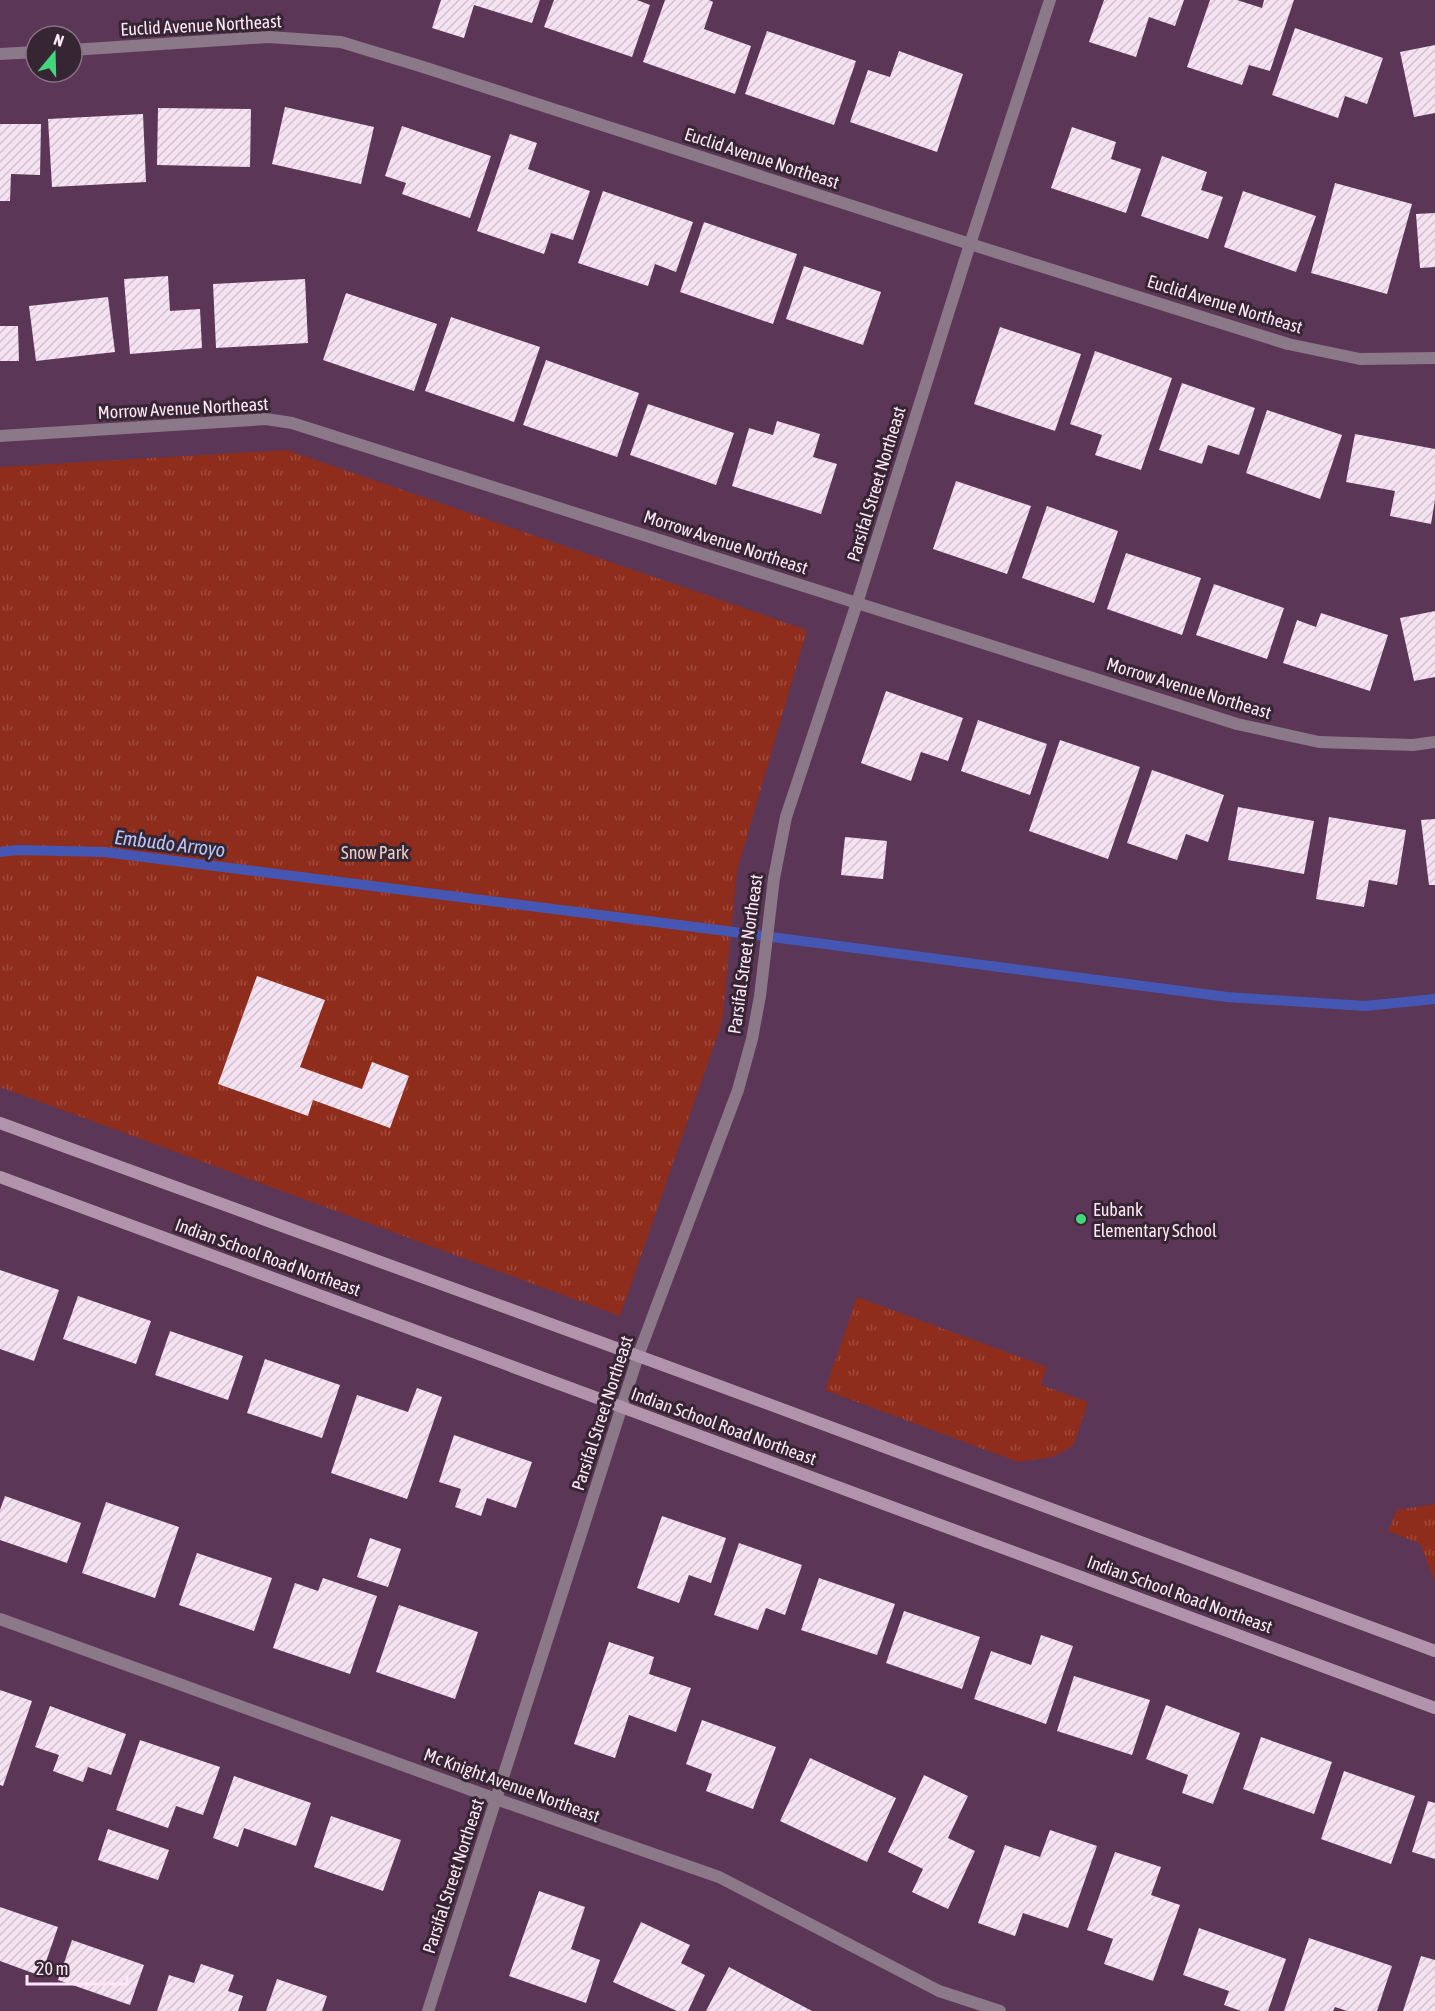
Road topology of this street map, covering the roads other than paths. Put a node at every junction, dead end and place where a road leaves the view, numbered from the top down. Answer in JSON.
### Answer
{"nodes":[{"id":1,"x":1050,"y":0,"type":"edge"},
{"id":2,"x":84,"y":49,"type":"edge"},
{"id":3,"x":24,"y":53,"type":"edge"},
{"id":4,"x":0,"y":54,"type":"edge"},
{"id":5,"x":970,"y":244,"type":"junction"},
{"id":6,"x":1435,"y":358,"type":"edge"},
{"id":7,"x":0,"y":436,"type":"edge"},
{"id":8,"x":857,"y":603,"type":"junction"},
{"id":9,"x":1435,"y":742,"type":"edge"},
{"id":10,"x":0,"y":1123,"type":"edge"},
{"id":11,"x":0,"y":1177,"type":"edge"},
{"id":12,"x":638,"y":1356,"type":"junction"},
{"id":13,"x":622,"y":1408,"type":"junction"},
{"id":14,"x":0,"y":1619,"type":"edge"},
{"id":15,"x":1435,"y":1651,"type":"edge"},
{"id":16,"x":1435,"y":1708,"type":"edge"},
{"id":17,"x":496,"y":1799,"type":"junction"},
{"id":18,"x":428,"y":2011,"type":"edge"},
{"id":19,"x":1000,"y":2011,"type":"edge"}],
"edges":[{"from":1,"to":5,"type":"street","name":"Parsifal Street Northeast"},
{"from":2,"to":5,"type":"street","name":"Euclid Avenue Northeast"},
{"from":3,"to":4,"type":"street"},
{"from":5,"to":6,"type":"street","name":"Euclid Avenue Northeast"},
{"from":5,"to":8,"type":"street","name":"Parsifal Street Northeast"},
{"from":7,"to":8,"type":"street","name":"Morrow Avenue Northeast"},
{"from":8,"to":9,"type":"street","name":"Morrow Avenue Northeast"},
{"from":8,"to":12,"type":"street","name":"Parsifal Street Northeast"},
{"from":10,"to":12,"type":"street","name":"Indian School Road Northeast"},
{"from":11,"to":13,"type":"street","name":"Indian School Road Northeast"},
{"from":12,"to":13,"type":"street","name":"Parsifal Street Northeast"},
{"from":12,"to":15,"type":"street","name":"Indian School Road Northeast"},
{"from":13,"to":16,"type":"street","name":"Indian School Road Northeast"},
{"from":13,"to":17,"type":"street","name":"Parsifal Street Northeast"},
{"from":14,"to":17,"type":"street","name":"Mc Knight Avenue Northeast"},
{"from":17,"to":18,"type":"street","name":"Parsifal Street Northeast"},
{"from":17,"to":19,"type":"street","name":"Mc Knight Avenue Northeast"}]}
